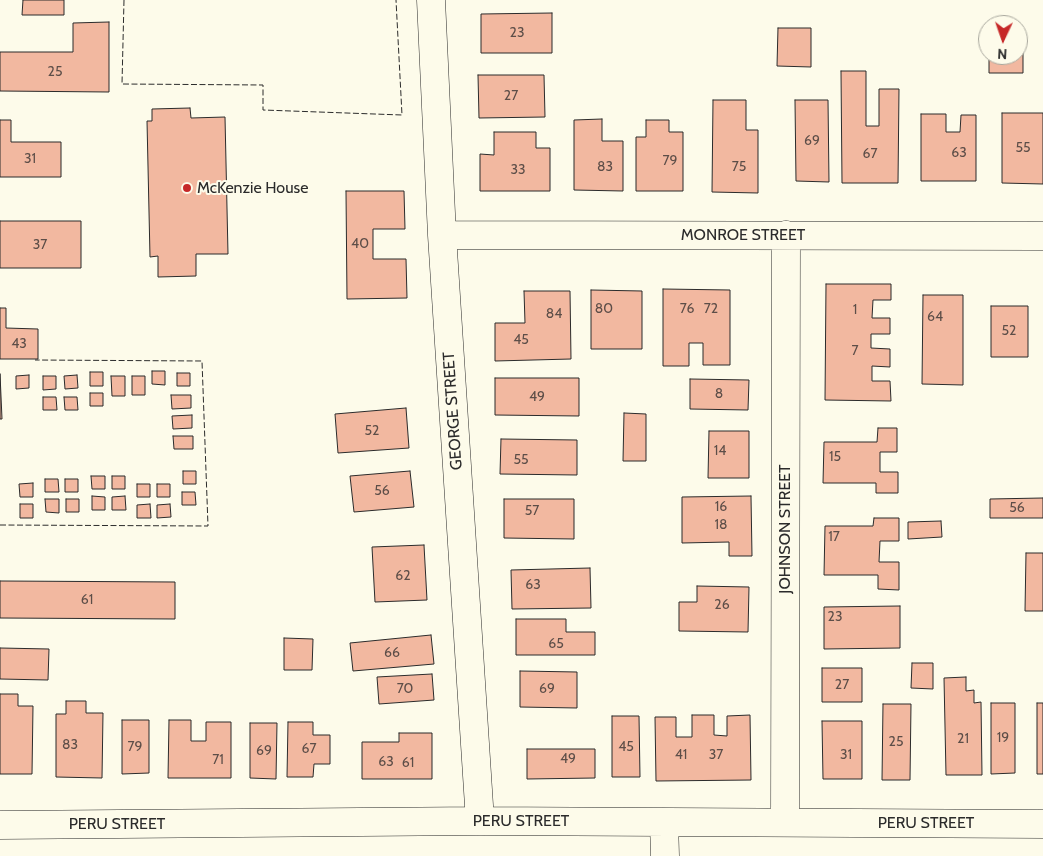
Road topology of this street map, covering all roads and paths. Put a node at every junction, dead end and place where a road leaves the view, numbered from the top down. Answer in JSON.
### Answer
{"nodes":[{"id":1,"x":431,"y":0,"type":"edge"},
{"id":2,"x":442,"y":235,"type":"junction"},
{"id":3,"x":786,"y":235,"type":"junction"},
{"id":4,"x":1043,"y":236,"type":"edge"},
{"id":5,"x":480,"y":821,"type":"junction"},
{"id":6,"x":664,"y":822,"type":"junction"},
{"id":7,"x":785,"y":822,"type":"junction"},
{"id":8,"x":1043,"y":824,"type":"edge"},
{"id":9,"x":0,"y":825,"type":"edge"},
{"id":10,"x":665,"y":856,"type":"edge"}],
"edges":[{"from":1,"to":2,"type":"street","name":"GEORGE STREET"},
{"from":2,"to":3,"type":"street","name":"MONROE STREET"},
{"from":2,"to":5,"type":"street","name":"GEORGE STREET"},
{"from":3,"to":4,"type":"street","name":"MONROE STREET"},
{"from":3,"to":7,"type":"street","name":"JOHNSON STREET"},
{"from":5,"to":6,"type":"street","name":"PERU STREET"},
{"from":5,"to":9,"type":"street","name":"PERU STREET"},
{"from":6,"to":7,"type":"street","name":"PERU STREET"},
{"from":6,"to":10,"type":"street"},
{"from":7,"to":8,"type":"street","name":"PERU STREET"}]}
